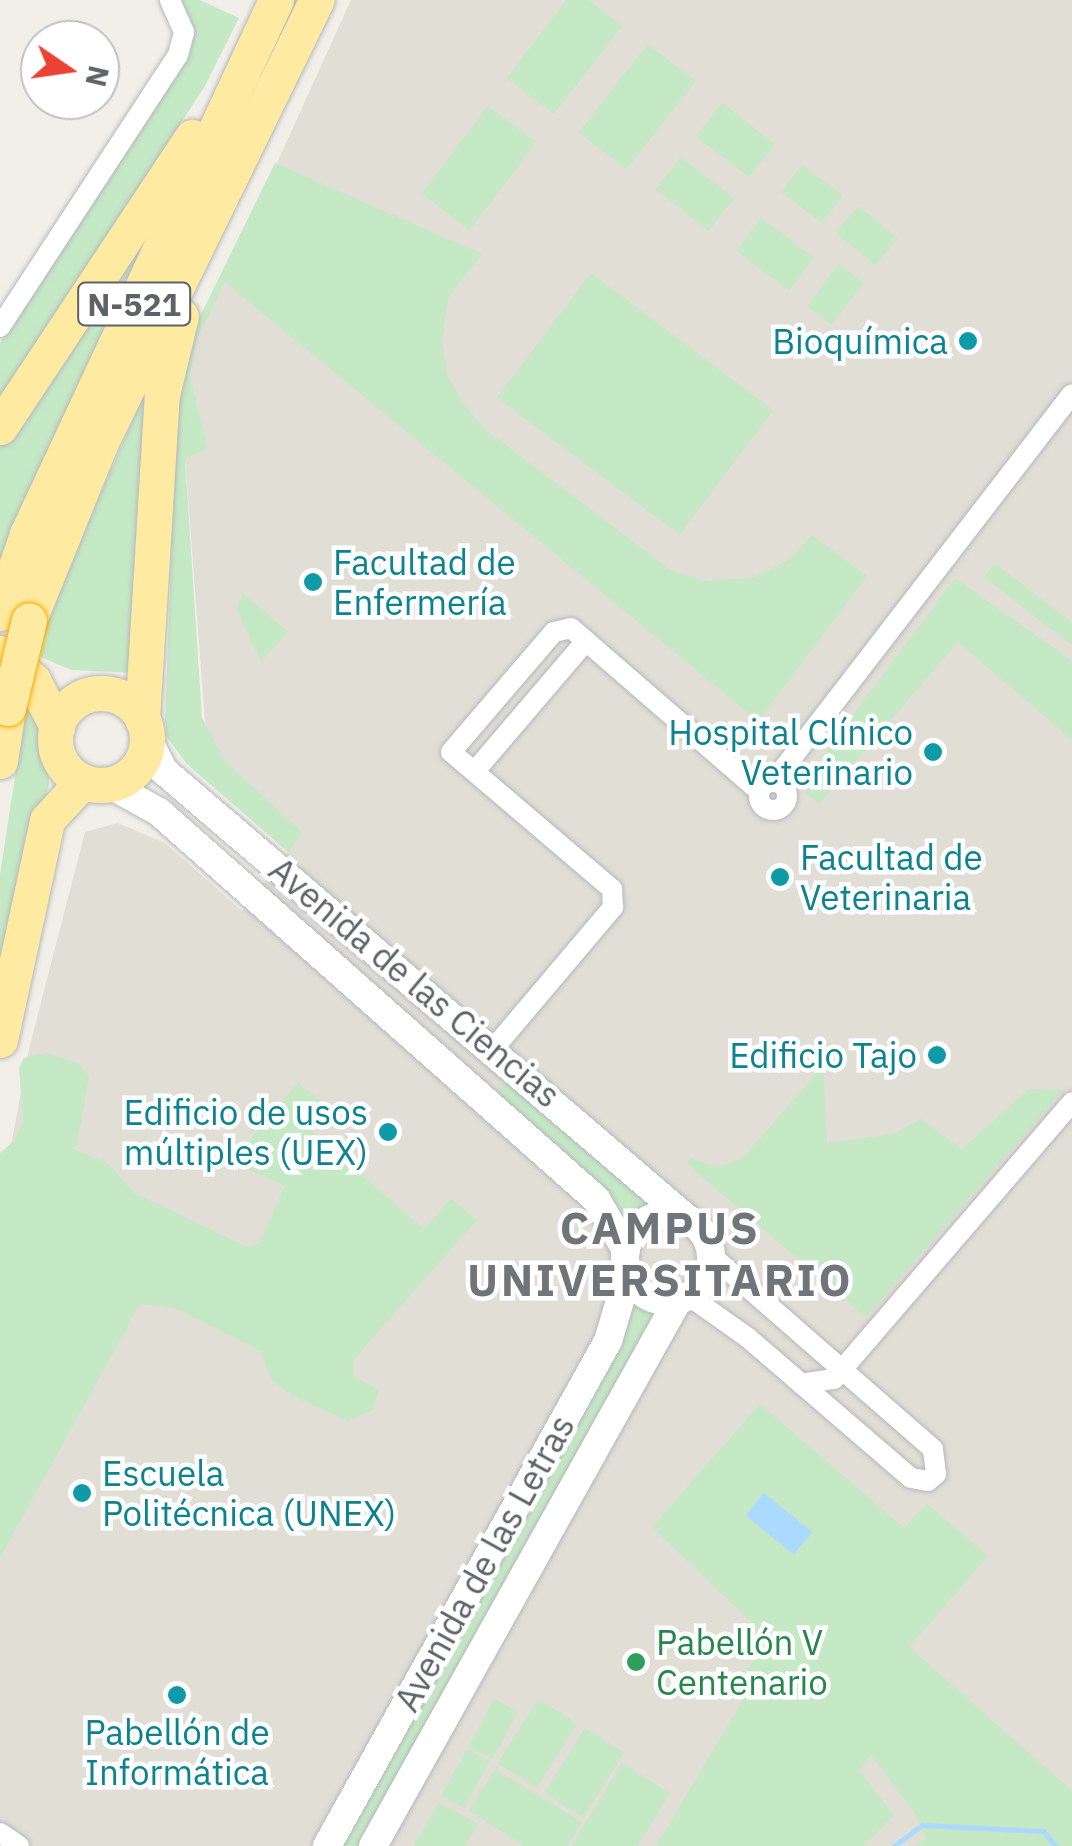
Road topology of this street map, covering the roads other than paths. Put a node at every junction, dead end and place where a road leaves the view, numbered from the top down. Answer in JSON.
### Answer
{"nodes":[{"id":1,"x":170,"y":0,"type":"edge"},
{"id":2,"x":317,"y":0,"type":"edge"},
{"id":3,"x":272,"y":6,"type":"edge"},
{"id":4,"x":220,"y":201,"type":"junction"},
{"id":5,"x":0,"y":327,"type":"edge"},
{"id":6,"x":1072,"y":394,"type":"edge"},
{"id":7,"x":0,"y":428,"type":"edge"},
{"id":8,"x":11,"y":611,"type":"edge"},
{"id":9,"x":586,"y":641,"type":"junction"},
{"id":10,"x":0,"y":653,"type":"edge"},
{"id":11,"x":33,"y":680,"type":"junction"},
{"id":12,"x":84,"y":696,"type":"junction"},
{"id":13,"x":57,"y":727,"type":"junction"},
{"id":14,"x":145,"y":728,"type":"junction"},
{"id":15,"x":0,"y":761,"type":"edge"},
{"id":16,"x":474,"y":771,"type":"junction"},
{"id":17,"x":96,"y":782,"type":"junction"},
{"id":18,"x":0,"y":1040,"type":"edge"},
{"id":19,"x":494,"y":1048,"type":"junction"},
{"id":20,"x":1072,"y":1102,"type":"edge"},
{"id":21,"x":691,"y":1222,"type":"junction"},
{"id":22,"x":711,"y":1255,"type":"junction"},
{"id":23,"x":627,"y":1262,"type":"junction"},
{"id":24,"x":683,"y":1298,"type":"junction"},
{"id":25,"x":842,"y":1370,"type":"junction"},
{"id":26,"x":801,"y":1384,"type":"junction"},
{"id":27,"x":0,"y":1833,"type":"edge"},
{"id":28,"x":19,"y":1846,"type":"edge"},
{"id":29,"x":327,"y":1846,"type":"edge"},
{"id":30,"x":373,"y":1846,"type":"edge"}],
"edges":[{"from":1,"to":5,"type":"street"},
{"from":2,"to":4,"type":"highway","number":"N-521"},
{"from":3,"to":7,"type":"highway"},
{"from":3,"to":8,"type":"highway","number":"N-521"},
{"from":4,"to":8,"type":"highway","number":"N-521"},
{"from":4,"to":14,"type":"highway"},
{"from":6,"to":9,"type":"street"},
{"from":8,"to":15,"type":"highway","number":"N-521","bridge":true},
{"from":9,"to":16,"type":"street"},
{"from":9,"to":16,"type":"street"},
{"from":10,"to":11,"type":"highway"},
{"from":11,"to":12,"type":"highway"},
{"from":11,"to":13,"type":"highway"},
{"from":12,"to":13,"type":"highway"},
{"from":12,"to":14,"type":"highway"},
{"from":13,"to":17,"type":"highway"},
{"from":14,"to":17,"type":"highway"},
{"from":14,"to":19,"type":"main road","name":"Avenida de las Ciencias"},
{"from":16,"to":19,"type":"street"},
{"from":17,"to":18,"type":"highway"},
{"from":17,"to":23,"type":"main road","name":"Avenida de las Ciencias"},
{"from":19,"to":21,"type":"main road","name":"Avenida de las Ciencias"},
{"from":20,"to":25,"type":"street"},
{"from":21,"to":22,"type":"main road"},
{"from":21,"to":23,"type":"main road"},
{"from":22,"to":24,"type":"main road"},
{"from":22,"to":25,"type":"street"},
{"from":23,"to":24,"type":"main road"},
{"from":23,"to":29,"type":"main road","name":"Avenida de las Letras"},
{"from":24,"to":26,"type":"street"},
{"from":24,"to":30,"type":"main road","name":"Avenida de las Letras"},
{"from":25,"to":26,"type":"street"},
{"from":25,"to":26,"type":"street"},
{"from":27,"to":28,"type":"street"}]}
